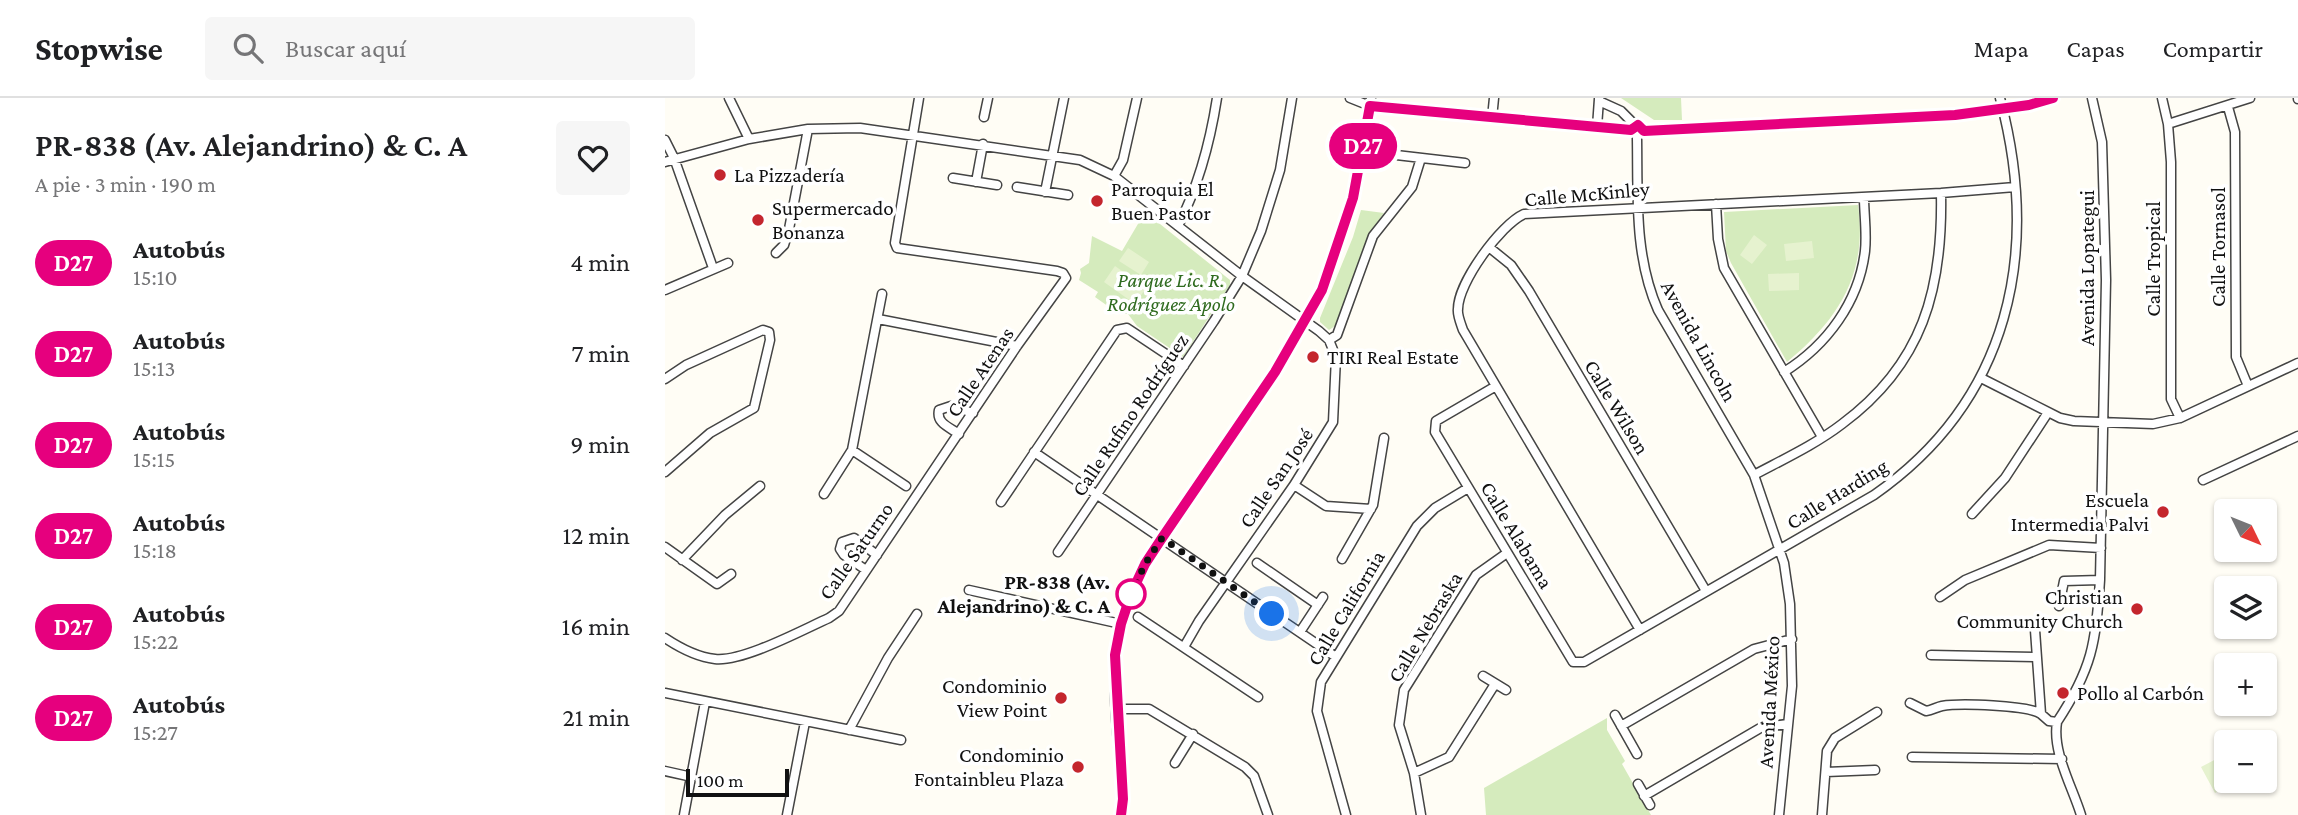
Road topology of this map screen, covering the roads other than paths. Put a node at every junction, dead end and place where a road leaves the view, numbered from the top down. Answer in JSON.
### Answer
{"nodes":[{"id":1,"x":729,"y":98,"type":"edge"},
{"id":2,"x":919,"y":98,"type":"edge"},
{"id":3,"x":986,"y":98,"type":"edge"},
{"id":4,"x":1064,"y":98,"type":"edge"},
{"id":5,"x":1137,"y":98,"type":"edge"},
{"id":6,"x":1217,"y":98,"type":"edge"},
{"id":7,"x":1293,"y":98,"type":"edge"},
{"id":8,"x":1350,"y":98,"type":"edge"},
{"id":9,"x":1494,"y":98,"type":"edge"},
{"id":10,"x":2000,"y":98,"type":"edge"},
{"id":11,"x":2053,"y":98,"type":"edge"},
{"id":12,"x":2086,"y":98,"type":"edge"},
{"id":13,"x":2092,"y":98,"type":"edge"},
{"id":14,"x":2162,"y":98,"type":"edge"},
{"id":15,"x":2250,"y":98,"type":"edge"},
{"id":16,"x":1599,"y":100,"type":"edge"},
{"id":17,"x":1371,"y":102,"type":"edge"},
{"id":18,"x":2228,"y":107,"type":"junction"},
{"id":19,"x":2003,"y":109,"type":"junction"},
{"id":20,"x":2095,"y":114,"type":"junction"},
{"id":21,"x":984,"y":117,"type":"dead end"},
{"id":22,"x":1492,"y":117,"type":"junction"},
{"id":23,"x":2168,"y":124,"type":"junction"},
{"id":24,"x":1597,"y":127,"type":"junction"},
{"id":25,"x":1633,"y":127,"type":"junction"},
{"id":26,"x":808,"y":129,"type":"junction"},
{"id":27,"x":1644,"y":131,"type":"junction"},
{"id":28,"x":913,"y":134,"type":"junction"},
{"id":29,"x":1637,"y":138,"type":"junction"},
{"id":30,"x":749,"y":139,"type":"junction"},
{"id":31,"x":665,"y":140,"type":"edge"},
{"id":32,"x":983,"y":144,"type":"junction"},
{"id":33,"x":1051,"y":154,"type":"junction"},
{"id":34,"x":1421,"y":158,"type":"junction"},
{"id":35,"x":669,"y":160,"type":"edge"},
{"id":36,"x":1376,"y":161,"type":"dead end"},
{"id":37,"x":1465,"y":163,"type":"dead end"},
{"id":38,"x":1114,"y":176,"type":"junction"},
{"id":39,"x":953,"y":178,"type":"dead end"},
{"id":40,"x":976,"y":182,"type":"junction"},
{"id":41,"x":997,"y":185,"type":"dead end"},
{"id":42,"x":1017,"y":187,"type":"dead end"},
{"id":43,"x":2015,"y":187,"type":"junction"},
{"id":44,"x":1045,"y":192,"type":"junction"},
{"id":45,"x":1941,"y":193,"type":"junction"},
{"id":46,"x":1068,"y":195,"type":"dead end"},
{"id":47,"x":1864,"y":197,"type":"junction"},
{"id":48,"x":1716,"y":204,"type":"junction"},
{"id":49,"x":1638,"y":207,"type":"junction"},
{"id":50,"x":1178,"y":226,"type":"junction"},
{"id":51,"x":1490,"y":248,"type":"junction"},
{"id":52,"x":776,"y":253,"type":"dead end"},
{"id":53,"x":728,"y":263,"type":"dead end"},
{"id":54,"x":713,"y":268,"type":"junction"},
{"id":55,"x":1242,"y":276,"type":"junction"},
{"id":56,"x":665,"y":290,"type":"edge"},
{"id":57,"x":882,"y":294,"type":"dead end"},
{"id":58,"x":878,"y":319,"type":"junction"},
{"id":59,"x":1306,"y":320,"type":"junction"},
{"id":60,"x":1329,"y":340,"type":"junction"},
{"id":61,"x":1017,"y":346,"type":"junction"},
{"id":62,"x":2298,"y":363,"type":"edge"},
{"id":63,"x":1184,"y":366,"type":"junction"},
{"id":64,"x":1784,"y":372,"type":"junction"},
{"id":65,"x":1981,"y":378,"type":"junction"},
{"id":66,"x":665,"y":379,"type":"edge"},
{"id":67,"x":1496,"y":386,"type":"junction"},
{"id":68,"x":2248,"y":386,"type":"junction"},
{"id":69,"x":973,"y":413,"type":"junction"},
{"id":70,"x":2047,"y":414,"type":"junction"},
{"id":71,"x":2180,"y":418,"type":"junction"},
{"id":72,"x":2104,"y":423,"type":"junction"},
{"id":73,"x":959,"y":434,"type":"junction"},
{"id":74,"x":2298,"y":436,"type":"edge"},
{"id":75,"x":1822,"y":437,"type":"junction"},
{"id":76,"x":1384,"y":438,"type":"dead end"},
{"id":77,"x":852,"y":450,"type":"junction"},
{"id":78,"x":1034,"y":452,"type":"junction"},
{"id":79,"x":665,"y":472,"type":"edge"},
{"id":80,"x":1754,"y":475,"type":"junction"},
{"id":81,"x":2203,"y":480,"type":"dead end"},
{"id":82,"x":1294,"y":485,"type":"junction"},
{"id":83,"x":760,"y":486,"type":"dead end"},
{"id":84,"x":1468,"y":488,"type":"junction"},
{"id":85,"x":913,"y":492,"type":"junction"},
{"id":86,"x":824,"y":494,"type":"dead end"},
{"id":87,"x":1098,"y":495,"type":"junction"},
{"id":88,"x":1001,"y":502,"type":"dead end"},
{"id":89,"x":1371,"y":509,"type":"junction"},
{"id":90,"x":1972,"y":514,"type":"dead end"},
{"id":91,"x":1162,"y":538,"type":"junction"},
{"id":92,"x":665,"y":548,"type":"edge"},
{"id":93,"x":2101,"y":548,"type":"junction"},
{"id":94,"x":1780,"y":550,"type":"junction"},
{"id":95,"x":1058,"y":552,"type":"dead end"},
{"id":96,"x":1507,"y":553,"type":"junction"},
{"id":97,"x":877,"y":555,"type":"junction"},
{"id":98,"x":1342,"y":559,"type":"dead end"},
{"id":99,"x":682,"y":560,"type":"junction"},
{"id":100,"x":1257,"y":563,"type":"dead end"},
{"id":101,"x":866,"y":570,"type":"junction"},
{"id":102,"x":731,"y":574,"type":"dead end"},
{"id":103,"x":2100,"y":580,"type":"junction"},
{"id":104,"x":1226,"y":583,"type":"junction"},
{"id":105,"x":969,"y":590,"type":"dead end"},
{"id":106,"x":1706,"y":591,"type":"junction"},
{"id":107,"x":1940,"y":597,"type":"dead end"},
{"id":108,"x":2059,"y":606,"type":"dead end"},
{"id":109,"x":917,"y":614,"type":"dead end"},
{"id":110,"x":1138,"y":617,"type":"dead end"},
{"id":111,"x":1121,"y":624,"type":"junction"},
{"id":112,"x":1640,"y":629,"type":"junction"},
{"id":113,"x":2035,"y":629,"type":"dead end"},
{"id":114,"x":1300,"y":632,"type":"junction"},
{"id":115,"x":665,"y":638,"type":"edge"},
{"id":116,"x":1792,"y":639,"type":"junction"},
{"id":117,"x":1184,"y":647,"type":"junction"},
{"id":118,"x":1931,"y":655,"type":"dead end"},
{"id":119,"x":1336,"y":657,"type":"junction"},
{"id":120,"x":2036,"y":657,"type":"junction"},
{"id":121,"x":1578,"y":663,"type":"joint"},
{"id":122,"x":1483,"y":676,"type":"dead end"},
{"id":123,"x":1495,"y":684,"type":"junction"},
{"id":124,"x":1506,"y":690,"type":"dead end"},
{"id":125,"x":665,"y":693,"type":"edge"},
{"id":126,"x":1258,"y":696,"type":"dead end"},
{"id":127,"x":705,"y":702,"type":"junction"},
{"id":128,"x":1910,"y":703,"type":"dead end"},
{"id":129,"x":1117,"y":709,"type":"junction"},
{"id":130,"x":1877,"y":712,"type":"dead end"},
{"id":131,"x":2041,"y":714,"type":"junction"},
{"id":132,"x":1615,"y":715,"type":"dead end"},
{"id":133,"x":805,"y":722,"type":"junction"},
{"id":134,"x":2057,"y":722,"type":"junction"},
{"id":135,"x":1788,"y":724,"type":"junction"},
{"id":136,"x":1621,"y":726,"type":"junction"},
{"id":137,"x":849,"y":730,"type":"junction"},
{"id":138,"x":1193,"y":734,"type":"junction"},
{"id":139,"x":901,"y":740,"type":"dead end"},
{"id":140,"x":1637,"y":754,"type":"dead end"},
{"id":141,"x":1912,"y":757,"type":"dead end"},
{"id":142,"x":2062,"y":759,"type":"junction"},
{"id":143,"x":1175,"y":762,"type":"dead end"},
{"id":144,"x":1875,"y":770,"type":"dead end"},
{"id":145,"x":665,"y":771,"type":"edge"},
{"id":146,"x":1826,"y":772,"type":"junction"},
{"id":147,"x":1414,"y":773,"type":"junction"},
{"id":148,"x":692,"y":777,"type":"junction"},
{"id":149,"x":1638,"y":784,"type":"dead end"},
{"id":150,"x":1644,"y":796,"type":"junction"},
{"id":151,"x":1650,"y":805,"type":"dead end"},
{"id":152,"x":684,"y":815,"type":"edge"},
{"id":153,"x":787,"y":815,"type":"edge"},
{"id":154,"x":1121,"y":815,"type":"edge"},
{"id":155,"x":1268,"y":815,"type":"edge"},
{"id":156,"x":1346,"y":815,"type":"edge"},
{"id":157,"x":1421,"y":815,"type":"edge"},
{"id":158,"x":1779,"y":815,"type":"edge"},
{"id":159,"x":1822,"y":815,"type":"edge"},
{"id":160,"x":2081,"y":815,"type":"edge"}],
"edges":[{"from":1,"to":30,"type":"street"},
{"from":2,"to":28,"type":"street"},
{"from":3,"to":21,"type":"street"},
{"from":4,"to":33,"type":"street"},
{"from":5,"to":38,"type":"street"},
{"from":6,"to":50,"type":"street"},
{"from":7,"to":55,"type":"street","name":"Calle Rufino Rodríguez"},
{"from":8,"to":17,"type":"street"},
{"from":9,"to":22,"type":"street"},
{"from":10,"to":19,"type":"street","name":"Calle Harding"},
{"from":11,"to":19,"type":"street"},
{"from":12,"to":20,"type":"street","name":"Avenida Lopategui"},
{"from":13,"to":20,"type":"street","name":"Avenida Lopategui"},
{"from":14,"to":23,"type":"street","name":"Calle Tropical"},
{"from":15,"to":18,"type":"street"},
{"from":16,"to":24,"type":"street"},
{"from":16,"to":25,"type":"street"},
{"from":17,"to":22,"type":"street"},
{"from":17,"to":59,"type":"street"},
{"from":18,"to":23,"type":"street"},
{"from":18,"to":68,"type":"street","name":"Calle Tornasol"},
{"from":19,"to":27,"type":"street"},
{"from":19,"to":43,"type":"street","name":"Calle Harding"},
{"from":20,"to":72,"type":"street","name":"Avenida Lopategui"},
{"from":22,"to":24,"type":"street"},
{"from":23,"to":71,"type":"street","name":"Calle Tropical"},
{"from":24,"to":25,"type":"street"},
{"from":25,"to":27,"type":"street"},
{"from":25,"to":29,"type":"street"},
{"from":26,"to":28,"type":"street"},
{"from":26,"to":30,"type":"street"},
{"from":26,"to":52,"type":"street"},
{"from":27,"to":29,"type":"street"},
{"from":28,"to":32,"type":"street"},
{"from":28,"to":61,"type":"street","name":"Calle Atenas"},
{"from":29,"to":49,"type":"street","name":"Avenida Lincoln"},
{"from":30,"to":35,"type":"street"},
{"from":31,"to":35,"type":"street"},
{"from":32,"to":33,"type":"street"},
{"from":32,"to":40,"type":"street"},
{"from":33,"to":38,"type":"street"},
{"from":33,"to":44,"type":"street"},
{"from":34,"to":36,"type":"street"},
{"from":34,"to":37,"type":"street"},
{"from":34,"to":60,"type":"street"},
{"from":35,"to":54,"type":"street"},
{"from":38,"to":50,"type":"street"},
{"from":39,"to":40,"type":"street"},
{"from":40,"to":41,"type":"street"},
{"from":42,"to":44,"type":"street"},
{"from":43,"to":45,"type":"street","name":"Calle McKinley"},
{"from":43,"to":65,"type":"street","name":"Calle Harding"},
{"from":44,"to":46,"type":"street"},
{"from":45,"to":47,"type":"street","name":"Calle McKinley"},
{"from":45,"to":75,"type":"street"},
{"from":47,"to":48,"type":"street","name":"Calle McKinley"},
{"from":47,"to":64,"type":"street"},
{"from":48,"to":49,"type":"street","name":"Calle McKinley"},
{"from":48,"to":64,"type":"street"},
{"from":49,"to":51,"type":"street","name":"Calle McKinley"},
{"from":49,"to":80,"type":"street","name":"Avenida Lincoln"},
{"from":50,"to":55,"type":"street"},
{"from":51,"to":67,"type":"street","name":"Calle McKinley"},
{"from":51,"to":106,"type":"street","name":"Calle Wilson"},
{"from":53,"to":54,"type":"street"},
{"from":54,"to":56,"type":"street"},
{"from":55,"to":59,"type":"street"},
{"from":55,"to":63,"type":"street","name":"Calle Rufino Rodríguez"},
{"from":57,"to":58,"type":"street"},
{"from":58,"to":61,"type":"street"},
{"from":58,"to":77,"type":"street"},
{"from":59,"to":60,"type":"street"},
{"from":59,"to":91,"type":"street"},
{"from":60,"to":82,"type":"street","name":"Calle San José"},
{"from":61,"to":69,"type":"street","name":"Calle Atenas"},
{"from":62,"to":68,"type":"street"},
{"from":63,"to":78,"type":"street"},
{"from":63,"to":87,"type":"street","name":"Calle Rufino Rodríguez"},
{"from":64,"to":75,"type":"street"},
{"from":65,"to":70,"type":"street"},
{"from":65,"to":94,"type":"street","name":"Calle Harding"},
{"from":66,"to":79,"type":"street"},
{"from":67,"to":84,"type":"street","name":"Calle Alabama"},
{"from":67,"to":112,"type":"street","name":"Calle McKinley"},
{"from":68,"to":71,"type":"street"},
{"from":69,"to":73,"type":"street","name":"Calle Atenas"},
{"from":69,"to":73,"type":"street"},
{"from":70,"to":72,"type":"street"},
{"from":70,"to":90,"type":"street"},
{"from":71,"to":72,"type":"street"},
{"from":72,"to":93,"type":"street","name":"Avenida Lopategui"},
{"from":73,"to":85,"type":"street","name":"Calle Atenas"},
{"from":74,"to":81,"type":"street"},
{"from":75,"to":80,"type":"street"},
{"from":76,"to":89,"type":"street"},
{"from":77,"to":85,"type":"street"},
{"from":77,"to":86,"type":"street"},
{"from":78,"to":87,"type":"street"},
{"from":78,"to":88,"type":"street"},
{"from":80,"to":94,"type":"street","name":"Avenida Lincoln"},
{"from":82,"to":89,"type":"street"},
{"from":82,"to":104,"type":"street","name":"Calle San José"},
{"from":83,"to":99,"type":"street"},
{"from":84,"to":96,"type":"street","name":"Calle Alabama"},
{"from":84,"to":119,"type":"street","name":"Calle California"},
{"from":85,"to":97,"type":"street","name":"Calle Saturno"},
{"from":87,"to":91,"type":"street"},
{"from":87,"to":95,"type":"street","name":"Calle Rufino Rodríguez"},
{"from":89,"to":98,"type":"street"},
{"from":91,"to":104,"type":"street"},
{"from":91,"to":111,"type":"street"},
{"from":92,"to":99,"type":"street"},
{"from":93,"to":103,"type":"street","name":"Avenida Lopategui"},
{"from":93,"to":107,"type":"street"},
{"from":94,"to":106,"type":"street","name":"Calle Harding"},
{"from":94,"to":116,"type":"street","name":"Avenida México"},
{"from":96,"to":121,"type":"street","name":"Calle Alabama"},
{"from":96,"to":147,"type":"street","name":"Calle Nebraska"},
{"from":97,"to":101,"type":"street","name":"Calle Saturno"},
{"from":97,"to":101,"type":"street"},
{"from":99,"to":102,"type":"street"},
{"from":100,"to":114,"type":"street"},
{"from":101,"to":115,"type":"street","name":"Calle Saturno"},
{"from":103,"to":108,"type":"street"},
{"from":103,"to":134,"type":"street","name":"Avenida Lopategui"},
{"from":104,"to":114,"type":"street"},
{"from":104,"to":117,"type":"street","name":"Calle San José"},
{"from":105,"to":111,"type":"street"},
{"from":106,"to":112,"type":"street","name":"Calle Harding"},
{"from":109,"to":137,"type":"street"},
{"from":110,"to":117,"type":"street"},
{"from":111,"to":129,"type":"street"},
{"from":112,"to":121,"type":"street","name":"Calle Harding"},
{"from":113,"to":120,"type":"street"},
{"from":114,"to":119,"type":"street"},
{"from":116,"to":135,"type":"street","name":"Avenida México"},
{"from":116,"to":136,"type":"street"},
{"from":117,"to":126,"type":"street"},
{"from":118,"to":120,"type":"street"},
{"from":119,"to":156,"type":"street","name":"Calle California"},
{"from":120,"to":131,"type":"street"},
{"from":122,"to":123,"type":"street"},
{"from":123,"to":124,"type":"street"},
{"from":123,"to":147,"type":"street"},
{"from":125,"to":127,"type":"street"},
{"from":127,"to":133,"type":"street"},
{"from":127,"to":148,"type":"street"},
{"from":128,"to":131,"type":"street"},
{"from":129,"to":138,"type":"street"},
{"from":129,"to":154,"type":"street"},
{"from":130,"to":146,"type":"street"},
{"from":131,"to":134,"type":"street"},
{"from":132,"to":136,"type":"street"},
{"from":133,"to":137,"type":"street"},
{"from":133,"to":153,"type":"street"},
{"from":134,"to":142,"type":"street"},
{"from":135,"to":150,"type":"street"},
{"from":135,"to":158,"type":"street","name":"Avenida México"},
{"from":136,"to":140,"type":"street"},
{"from":137,"to":139,"type":"street"},
{"from":138,"to":143,"type":"street"},
{"from":138,"to":155,"type":"street"},
{"from":141,"to":142,"type":"street"},
{"from":142,"to":160,"type":"street"},
{"from":144,"to":146,"type":"street"},
{"from":145,"to":148,"type":"street"},
{"from":146,"to":159,"type":"street"},
{"from":147,"to":157,"type":"street","name":"Calle Nebraska"},
{"from":148,"to":152,"type":"street"},
{"from":149,"to":150,"type":"street"},
{"from":150,"to":151,"type":"street"}]}
